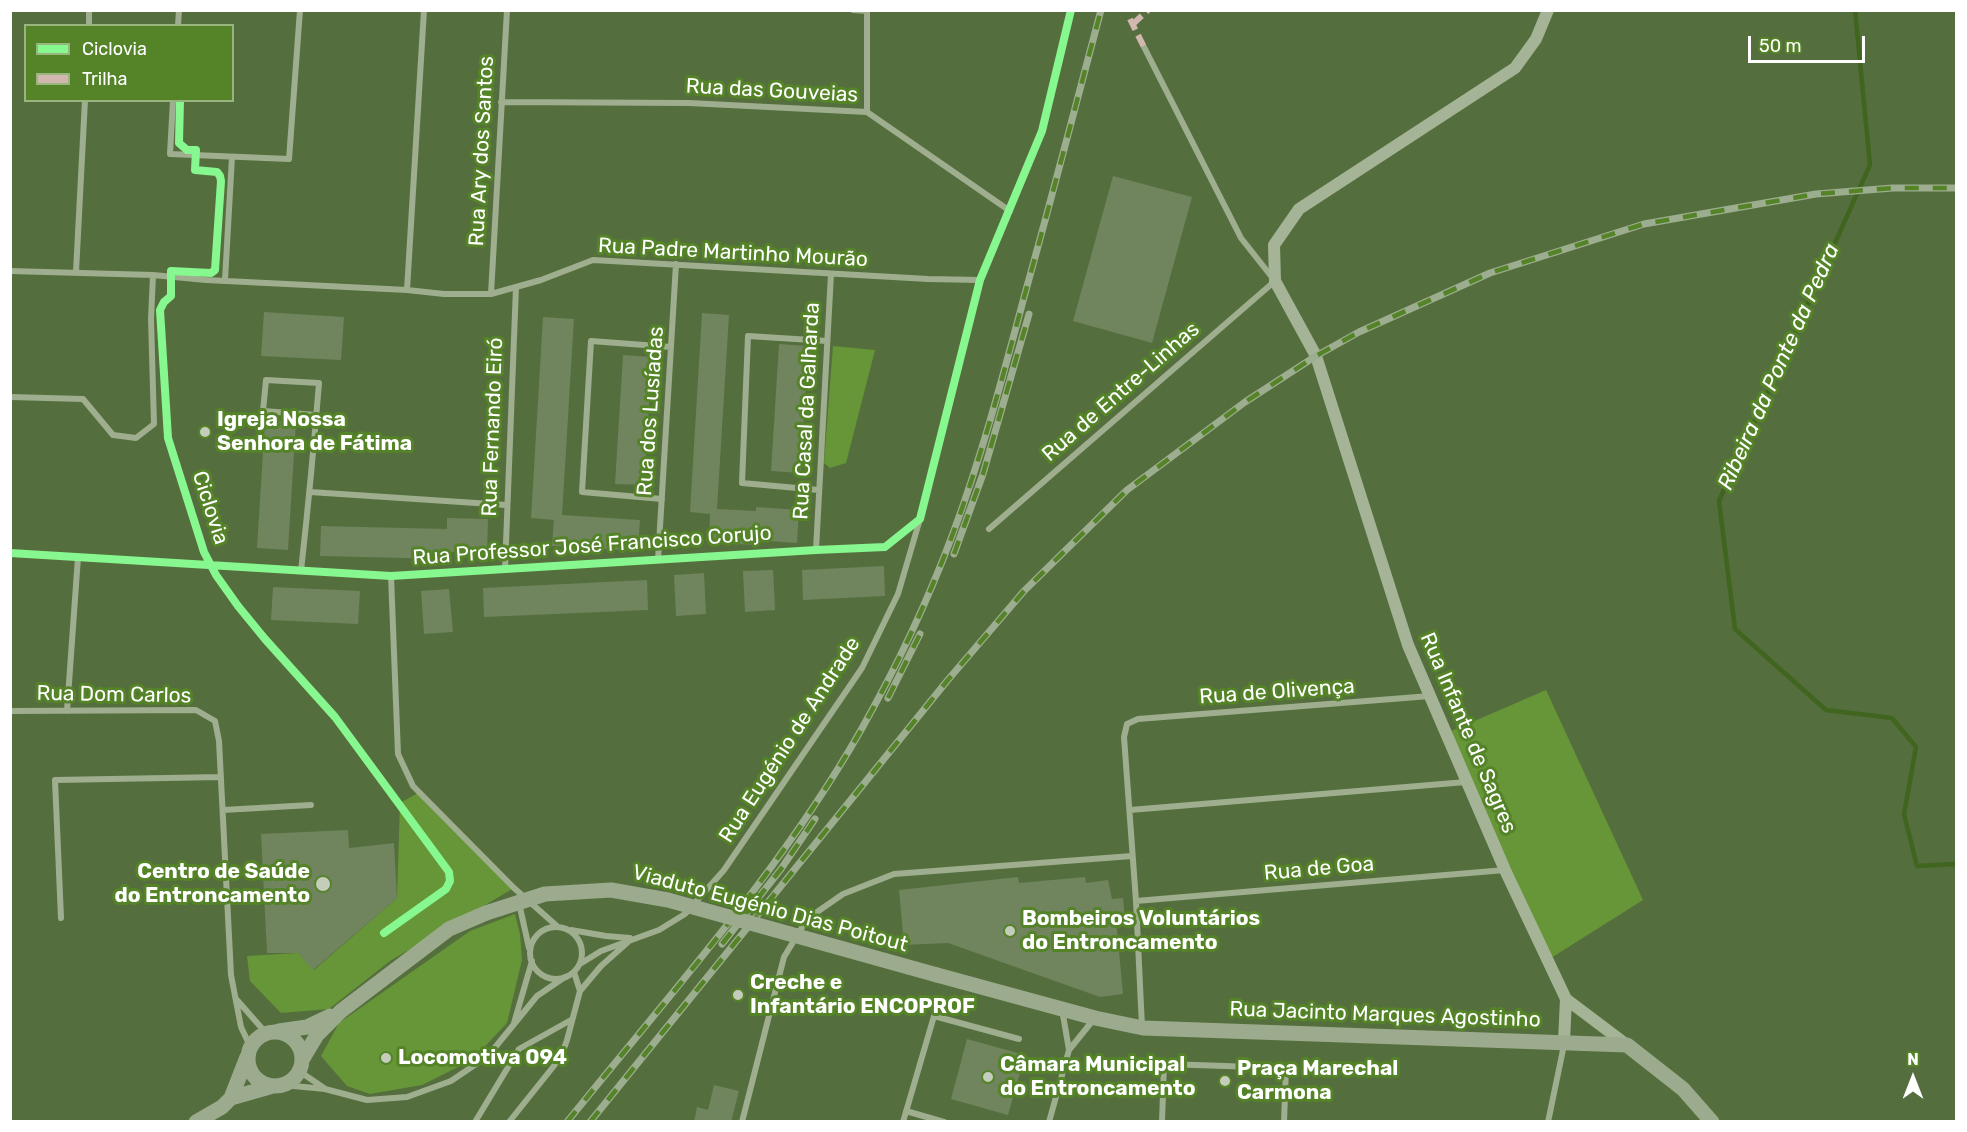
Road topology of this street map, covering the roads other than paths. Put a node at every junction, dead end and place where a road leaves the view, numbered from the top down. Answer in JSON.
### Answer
{"nodes":[{"id":1,"x":300,"y":10,"type":"edge"},
{"id":2,"x":424,"y":10,"type":"edge"},
{"id":3,"x":507,"y":10,"type":"edge"},
{"id":4,"x":853,"y":10,"type":"edge"},
{"id":5,"x":1071,"y":10,"type":"edge"},
{"id":6,"x":1548,"y":10,"type":"edge"},
{"id":7,"x":867,"y":11,"type":"edge"},
{"id":8,"x":1144,"y":47,"type":"dead end"},
{"id":9,"x":85,"y":102,"type":"edge"},
{"id":10,"x":173,"y":102,"type":"edge"},
{"id":11,"x":501,"y":102,"type":"junction"},
{"id":12,"x":867,"y":112,"type":"junction"},
{"id":13,"x":232,"y":157,"type":"junction"},
{"id":14,"x":1010,"y":211,"type":"junction"},
{"id":15,"x":676,"y":264,"type":"junction"},
{"id":16,"x":10,"y":271,"type":"edge"},
{"id":17,"x":76,"y":272,"type":"junction"},
{"id":18,"x":831,"y":274,"type":"junction"},
{"id":19,"x":153,"y":275,"type":"junction"},
{"id":20,"x":225,"y":280,"type":"junction"},
{"id":21,"x":980,"y":280,"type":"junction"},
{"id":22,"x":1275,"y":281,"type":"junction"},
{"id":23,"x":516,"y":287,"type":"junction"},
{"id":24,"x":407,"y":290,"type":"junction"},
{"id":25,"x":490,"y":294,"type":"junction"},
{"id":26,"x":827,"y":341,"type":"junction"},
{"id":27,"x":671,"y":347,"type":"junction"},
{"id":28,"x":10,"y":397,"type":"edge"},
{"id":29,"x":316,"y":415,"type":"junction"},
{"id":30,"x":819,"y":490,"type":"junction"},
{"id":31,"x":310,"y":492,"type":"junction"},
{"id":32,"x":662,"y":499,"type":"junction"},
{"id":33,"x":506,"y":504,"type":"junction"},
{"id":34,"x":920,"y":519,"type":"junction"},
{"id":35,"x":989,"y":529,"type":"dead end"},
{"id":36,"x":816,"y":550,"type":"junction"},
{"id":37,"x":10,"y":553,"type":"edge"},
{"id":38,"x":78,"y":557,"type":"junction"},
{"id":39,"x":658,"y":560,"type":"junction"},
{"id":40,"x":505,"y":568,"type":"junction"},
{"id":41,"x":301,"y":571,"type":"junction"},
{"id":42,"x":390,"y":576,"type":"junction"},
{"id":43,"x":1430,"y":696,"type":"junction"},
{"id":44,"x":10,"y":711,"type":"edge"},
{"id":45,"x":67,"y":711,"type":"junction"},
{"id":46,"x":221,"y":777,"type":"junction"},
{"id":47,"x":1466,"y":782,"type":"junction"},
{"id":48,"x":311,"y":805,"type":"dead end"},
{"id":49,"x":223,"y":810,"type":"junction"},
{"id":50,"x":1130,"y":810,"type":"junction"},
{"id":51,"x":1132,"y":856,"type":"junction"},
{"id":52,"x":1505,"y":870,"type":"junction"},
{"id":53,"x":514,"y":888,"type":"junction"},
{"id":54,"x":1136,"y":901,"type":"junction"},
{"id":55,"x":61,"y":918,"type":"dead end"},
{"id":56,"x":558,"y":927,"type":"junction"},
{"id":57,"x":567,"y":929,"type":"junction"},
{"id":58,"x":633,"y":938,"type":"junction"},
{"id":59,"x":530,"y":951,"type":"junction"},
{"id":60,"x":532,"y":961,"type":"junction"},
{"id":61,"x":580,"y":964,"type":"junction"},
{"id":62,"x":574,"y":972,"type":"junction"},
{"id":63,"x":565,"y":977,"type":"junction"},
{"id":64,"x":580,"y":991,"type":"junction"},
{"id":65,"x":235,"y":998,"type":"junction"},
{"id":66,"x":1566,"y":999,"type":"junction"},
{"id":67,"x":1062,"y":1009,"type":"junction"},
{"id":68,"x":341,"y":1011,"type":"junction"},
{"id":69,"x":1095,"y":1018,"type":"junction"},
{"id":70,"x":571,"y":1020,"type":"junction"},
{"id":71,"x":513,"y":1026,"type":"junction"},
{"id":72,"x":1143,"y":1028,"type":"junction"},
{"id":73,"x":272,"y":1032,"type":"junction"},
{"id":74,"x":1019,"y":1039,"type":"dead end"},
{"id":75,"x":1564,"y":1041,"type":"junction"},
{"id":76,"x":1627,"y":1045,"type":"junction"},
{"id":77,"x":1069,"y":1050,"type":"junction"},
{"id":78,"x":249,"y":1051,"type":"junction"},
{"id":79,"x":301,"y":1066,"type":"junction"},
{"id":80,"x":278,"y":1085,"type":"junction"},
{"id":81,"x":325,"y":1089,"type":"junction"},
{"id":82,"x":224,"y":1109,"type":"edge"},
{"id":83,"x":906,"y":1111,"type":"junction"},
{"id":84,"x":196,"y":1122,"type":"edge"},
{"id":85,"x":475,"y":1122,"type":"edge"},
{"id":86,"x":509,"y":1122,"type":"edge"},
{"id":87,"x":742,"y":1122,"type":"edge"},
{"id":88,"x":903,"y":1122,"type":"edge"},
{"id":89,"x":944,"y":1122,"type":"edge"},
{"id":90,"x":1049,"y":1122,"type":"edge"},
{"id":91,"x":1162,"y":1122,"type":"edge"},
{"id":92,"x":1284,"y":1122,"type":"edge"},
{"id":93,"x":1548,"y":1122,"type":"edge"},
{"id":94,"x":1712,"y":1122,"type":"edge"}],
"edges":[{"from":1,"to":13,"type":"street"},
{"from":2,"to":24,"type":"street"},
{"from":3,"to":11,"type":"street","name":"Rua Ary dos Santos"},
{"from":4,"to":7,"type":"street"},
{"from":5,"to":14,"type":"street"},
{"from":6,"to":22,"type":"street"},
{"from":7,"to":12,"type":"street"},
{"from":8,"to":22,"type":"street"},
{"from":9,"to":17,"type":"street"},
{"from":10,"to":13,"type":"street"},
{"from":11,"to":12,"type":"street","name":"Rua das Gouveias"},
{"from":11,"to":25,"type":"street","name":"Rua Ary dos Santos"},
{"from":12,"to":14,"type":"street","name":"Rua das Gouveias"},
{"from":13,"to":20,"type":"street"},
{"from":14,"to":21,"type":"street"},
{"from":15,"to":18,"type":"street","name":"Rua Padre Martinho Mourão"},
{"from":15,"to":23,"type":"street","name":"Rua Padre Martinho Mourão"},
{"from":15,"to":27,"type":"street","name":"Rua dos Lusíadas"},
{"from":16,"to":17,"type":"street","name":"Rua Padre Martinho Mourão"},
{"from":17,"to":19,"type":"street","name":"Rua Padre Martinho Mourão"},
{"from":18,"to":21,"type":"street","name":"Rua Padre Martinho Mourão"},
{"from":18,"to":26,"type":"street","name":"Rua Casal da Galharda"},
{"from":19,"to":20,"type":"street","name":"Rua Padre Martinho Mourão"},
{"from":19,"to":28,"type":"street"},
{"from":20,"to":24,"type":"street","name":"Rua Padre Martinho Mourão"},
{"from":21,"to":34,"type":"street"},
{"from":22,"to":35,"type":"street","name":"Rua de Entre-Linhas"},
{"from":22,"to":43,"type":"street","name":"Rua Infante de Sagres"},
{"from":23,"to":25,"type":"street","name":"Rua Padre Martinho Mourão"},
{"from":23,"to":33,"type":"street","name":"Rua Fernando Eiró"},
{"from":24,"to":25,"type":"street","name":"Rua Padre Martinho Mourão"},
{"from":26,"to":30,"type":"street","name":"Rua Casal da Galharda"},
{"from":26,"to":30,"type":"street"},
{"from":27,"to":32,"type":"street","name":"Rua dos Lusíadas"},
{"from":27,"to":32,"type":"street"},
{"from":29,"to":29,"type":"street"},
{"from":29,"to":31,"type":"street"},
{"from":30,"to":36,"type":"street","name":"Rua Casal da Galharda"},
{"from":31,"to":33,"type":"street"},
{"from":31,"to":41,"type":"street"},
{"from":32,"to":39,"type":"street","name":"Rua dos Lusíadas"},
{"from":33,"to":40,"type":"street","name":"Rua Fernando Eiró"},
{"from":34,"to":36,"type":"street","name":"Rua Professor José Francisco Corujo"},
{"from":34,"to":58,"type":"street","name":"Rua Eugénio de Andrade"},
{"from":36,"to":39,"type":"street","name":"Rua Professor José Francisco Corujo"},
{"from":37,"to":38,"type":"street","name":"Rua Professor José Francisco Corujo"},
{"from":38,"to":41,"type":"street","name":"Rua Professor José Francisco Corujo"},
{"from":38,"to":45,"type":"street"},
{"from":39,"to":40,"type":"street","name":"Rua Professor José Francisco Corujo"},
{"from":40,"to":42,"type":"street","name":"Rua Professor José Francisco Corujo"},
{"from":41,"to":42,"type":"street","name":"Rua Professor José Francisco Corujo"},
{"from":42,"to":53,"type":"street"},
{"from":43,"to":47,"type":"street","name":"Rua Infante de Sagres"},
{"from":43,"to":50,"type":"street","name":"Rua de Olivença"},
{"from":44,"to":45,"type":"street","name":"Rua Dom Carlos"},
{"from":45,"to":46,"type":"street","name":"Rua Dom Carlos"},
{"from":46,"to":49,"type":"street"},
{"from":46,"to":55,"type":"street"},
{"from":47,"to":50,"type":"street"},
{"from":47,"to":52,"type":"street","name":"Rua Infante de Sagres"},
{"from":48,"to":49,"type":"street"},
{"from":49,"to":65,"type":"street"},
{"from":50,"to":51,"type":"street"},
{"from":51,"to":54,"type":"street"},
{"from":51,"to":87,"type":"street"},
{"from":52,"to":54,"type":"street","name":"Rua de Goa"},
{"from":52,"to":66,"type":"street","name":"Rua Infante de Sagres"},
{"from":53,"to":56,"type":"street"},
{"from":53,"to":59,"type":"street"},
{"from":54,"to":72,"type":"street"},
{"from":56,"to":57,"type":"street"},
{"from":56,"to":59,"type":"street"},
{"from":57,"to":58,"type":"street","name":"Rua Eugénio de Andrade"},
{"from":57,"to":61,"type":"street"},
{"from":58,"to":61,"type":"street","name":"Rua Eugénio de Andrade"},
{"from":58,"to":64,"type":"street","name":"Rua Eugénio de Andrade"},
{"from":59,"to":60,"type":"street"},
{"from":60,"to":63,"type":"street"},
{"from":60,"to":71,"type":"street"},
{"from":61,"to":62,"type":"street"},
{"from":62,"to":63,"type":"street"},
{"from":62,"to":64,"type":"street"},
{"from":63,"to":71,"type":"street"},
{"from":64,"to":70,"type":"street"},
{"from":65,"to":73,"type":"street"},
{"from":65,"to":78,"type":"street"},
{"from":66,"to":75,"type":"street","name":"Rua Infante de Sagres"},
{"from":66,"to":76,"type":"street"},
{"from":67,"to":68,"type":"main road","name":"Viaduto Eugénio Dias Poitout","bridge":true},
{"from":67,"to":69,"type":"main road","name":"Rua Jacinto Marques Agostinho"},
{"from":67,"to":77,"type":"street"},
{"from":68,"to":73,"type":"main road"},
{"from":68,"to":79,"type":"main road"},
{"from":69,"to":72,"type":"main road","name":"Rua Jacinto Marques Agostinho"},
{"from":69,"to":77,"type":"street"},
{"from":70,"to":85,"type":"street"},
{"from":70,"to":86,"type":"street"},
{"from":71,"to":81,"type":"street"},
{"from":72,"to":75,"type":"main road","name":"Rua Jacinto Marques Agostinho"},
{"from":73,"to":78,"type":"main road"},
{"from":73,"to":79,"type":"main road"},
{"from":74,"to":83,"type":"street"},
{"from":75,"to":76,"type":"main road","name":"Rua Jacinto Marques Agostinho"},
{"from":75,"to":93,"type":"street","name":"Rua Infante de Sagres"},
{"from":76,"to":94,"type":"main road"},
{"from":77,"to":90,"type":"street"},
{"from":78,"to":80,"type":"main road"},
{"from":78,"to":82,"type":"main road"},
{"from":79,"to":80,"type":"main road"},
{"from":79,"to":81,"type":"street"},
{"from":80,"to":81,"type":"street"},
{"from":80,"to":82,"type":"main road"},
{"from":82,"to":84,"type":"main road"},
{"from":83,"to":88,"type":"street"},
{"from":83,"to":89,"type":"street"},
{"from":91,"to":92,"type":"street"}]}
